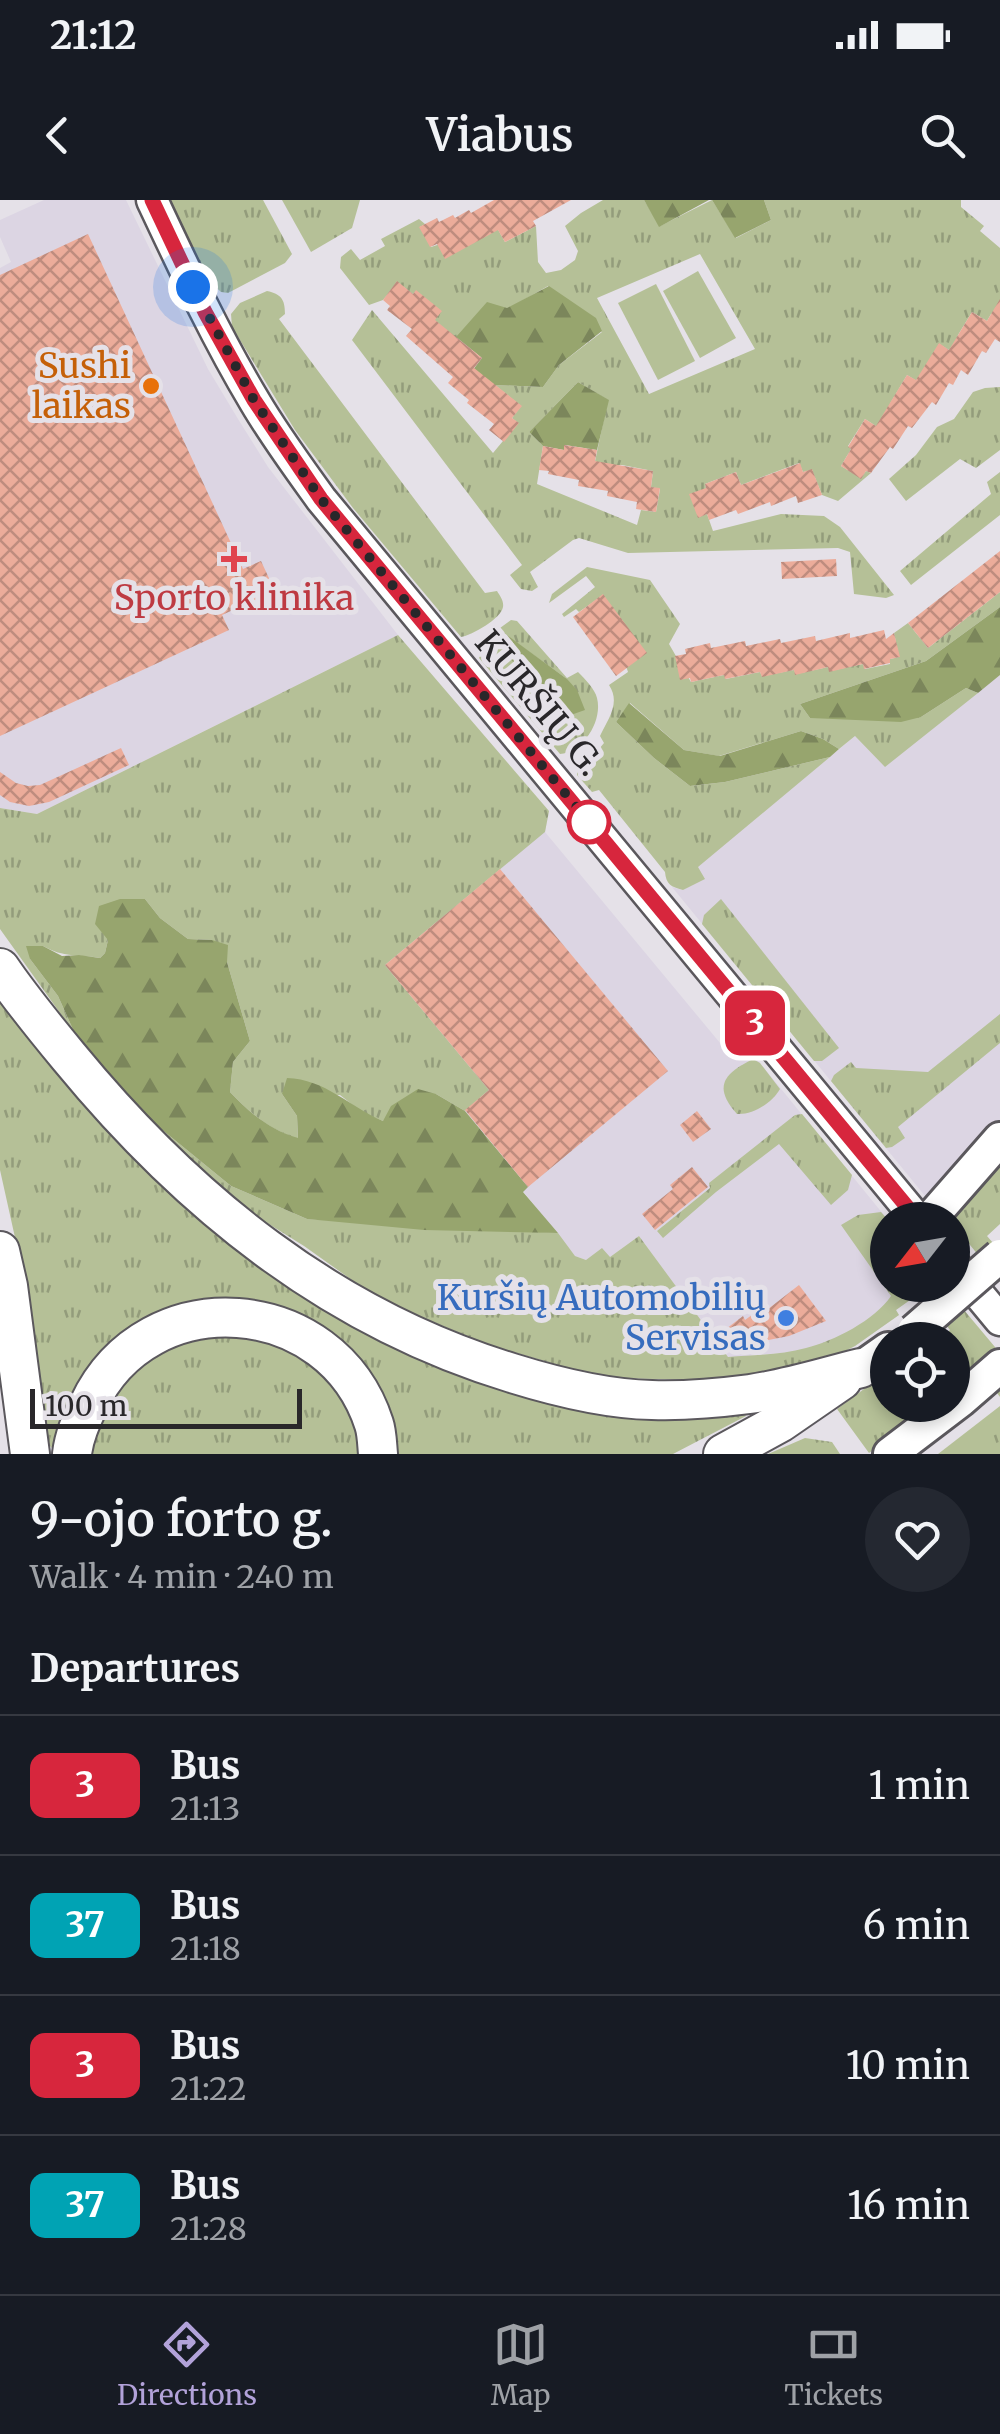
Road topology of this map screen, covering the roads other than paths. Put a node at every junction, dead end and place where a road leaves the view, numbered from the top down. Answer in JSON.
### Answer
{"nodes":[{"id":1,"x":152,"y":200,"type":"edge"},
{"id":2,"x":0,"y":968,"type":"edge"},
{"id":3,"x":1000,"y":1140,"type":"edge"},
{"id":4,"x":903,"y":1202,"type":"edge"},
{"id":5,"x":947,"y":1202,"type":"edge"},
{"id":6,"x":0,"y":1251,"type":"edge"},
{"id":7,"x":1000,"y":1256,"type":"edge"},
{"id":8,"x":970,"y":1284,"type":"edge"},
{"id":9,"x":1000,"y":1320,"type":"edge"},
{"id":10,"x":921,"y":1322,"type":"edge"},
{"id":11,"x":870,"y":1354,"type":"edge"},
{"id":12,"x":870,"y":1361,"type":"edge"},
{"id":13,"x":1000,"y":1366,"type":"edge"},
{"id":14,"x":30,"y":1454,"type":"edge"},
{"id":15,"x":72,"y":1454,"type":"edge"},
{"id":16,"x":378,"y":1454,"type":"edge"},
{"id":17,"x":723,"y":1454,"type":"edge"},
{"id":18,"x":890,"y":1454,"type":"edge"}],
"edges":[{"from":1,"to":4,"type":"main road","name":"KURŠIŲ G."},
{"from":2,"to":11,"type":"highway"},
{"from":3,"to":5,"type":"main road"},
{"from":6,"to":14,"type":"highway"},
{"from":7,"to":10,"type":"main road","bridge":true},
{"from":8,"to":9,"type":"main road"},
{"from":12,"to":17,"type":"highway"},
{"from":13,"to":18,"type":"main road"},
{"from":15,"to":16,"type":"highway"}]}
